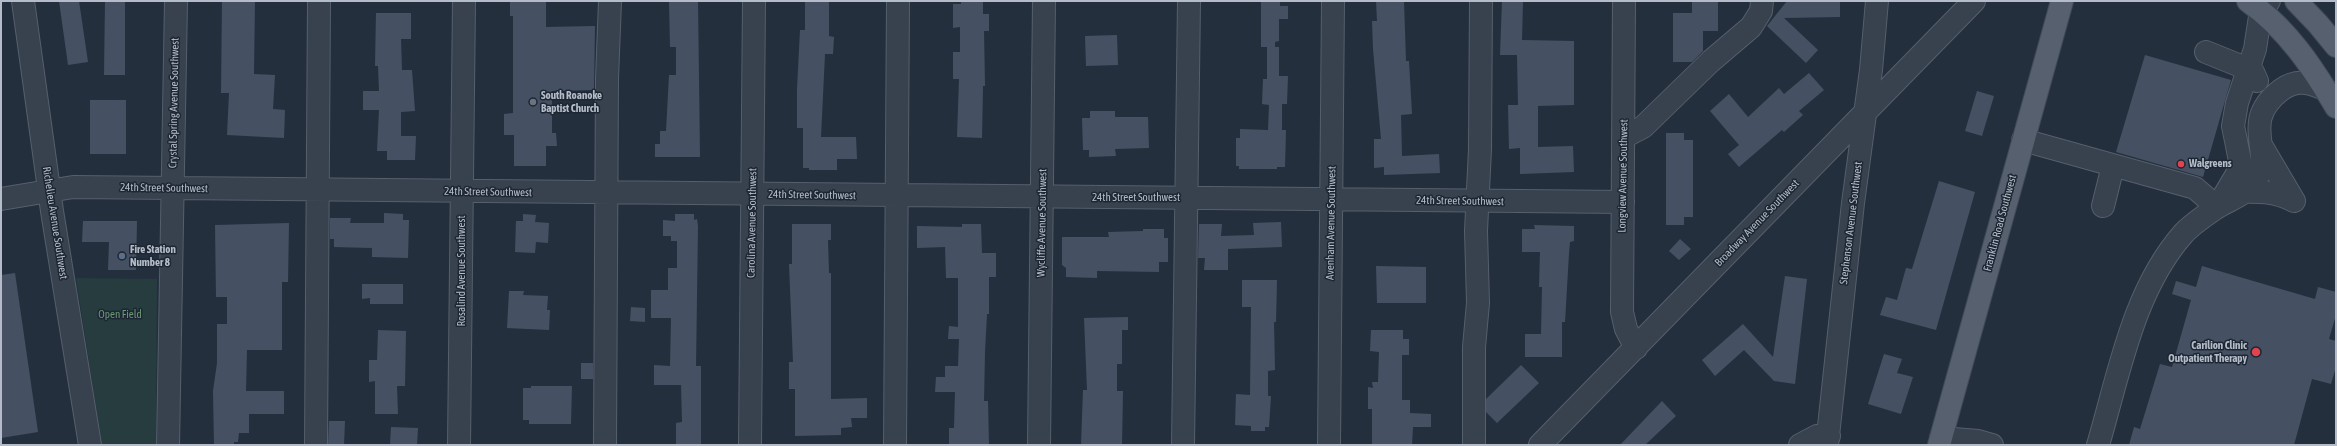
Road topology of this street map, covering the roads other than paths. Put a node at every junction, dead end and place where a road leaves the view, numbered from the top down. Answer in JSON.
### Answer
{"nodes":[{"id":1,"x":23,"y":1,"type":"edge"},
{"id":2,"x":176,"y":1,"type":"edge"},
{"id":3,"x":318,"y":1,"type":"edge"},
{"id":4,"x":464,"y":1,"type":"edge"},
{"id":5,"x":610,"y":1,"type":"edge"},
{"id":6,"x":754,"y":1,"type":"edge"},
{"id":7,"x":898,"y":1,"type":"edge"},
{"id":8,"x":1044,"y":1,"type":"edge"},
{"id":9,"x":1188,"y":1,"type":"edge"},
{"id":10,"x":1333,"y":1,"type":"edge"},
{"id":11,"x":1481,"y":1,"type":"edge"},
{"id":12,"x":1624,"y":1,"type":"edge"},
{"id":13,"x":1762,"y":1,"type":"edge"},
{"id":14,"x":1877,"y":1,"type":"edge"},
{"id":15,"x":1974,"y":1,"type":"edge"},
{"id":16,"x":2062,"y":1,"type":"edge"},
{"id":17,"x":2296,"y":1,"type":"edge"},
{"id":18,"x":2259,"y":4,"type":"edge"},
{"id":19,"x":2336,"y":46,"type":"edge"},
{"id":20,"x":2206,"y":52,"type":"dead end"},
{"id":21,"x":2248,"y":69,"type":"junction"},
{"id":22,"x":2331,"y":98,"type":"edge"},
{"id":23,"x":1865,"y":113,"type":"junction"},
{"id":24,"x":2259,"y":134,"type":"junction"},
{"id":25,"x":1624,"y":137,"type":"junction"},
{"id":26,"x":2023,"y":140,"type":"junction"},
{"id":27,"x":2113,"y":166,"type":"junction"},
{"id":28,"x":172,"y":188,"type":"junction"},
{"id":29,"x":317,"y":190,"type":"junction"},
{"id":30,"x":49,"y":191,"type":"junction"},
{"id":31,"x":462,"y":191,"type":"junction"},
{"id":32,"x":606,"y":193,"type":"junction"},
{"id":33,"x":752,"y":194,"type":"junction"},
{"id":34,"x":896,"y":196,"type":"junction"},
{"id":35,"x":1042,"y":197,"type":"junction"},
{"id":36,"x":2230,"y":197,"type":"junction"},
{"id":37,"x":1187,"y":198,"type":"junction"},
{"id":38,"x":1,"y":199,"type":"edge"},
{"id":39,"x":1331,"y":199,"type":"junction"},
{"id":40,"x":1478,"y":201,"type":"junction"},
{"id":41,"x":1623,"y":202,"type":"junction"},
{"id":42,"x":2102,"y":206,"type":"dead end"},
{"id":43,"x":1636,"y":348,"type":"junction"},
{"id":44,"x":1828,"y":441,"type":"edge"},
{"id":45,"x":1944,"y":443,"type":"edge"},
{"id":46,"x":90,"y":445,"type":"edge"},
{"id":47,"x":168,"y":445,"type":"edge"},
{"id":48,"x":316,"y":445,"type":"edge"},
{"id":49,"x":460,"y":445,"type":"edge"},
{"id":50,"x":605,"y":445,"type":"edge"},
{"id":51,"x":750,"y":445,"type":"edge"},
{"id":52,"x":895,"y":445,"type":"edge"},
{"id":53,"x":1039,"y":445,"type":"edge"},
{"id":54,"x":1184,"y":445,"type":"edge"},
{"id":55,"x":1329,"y":445,"type":"edge"},
{"id":56,"x":1474,"y":445,"type":"edge"},
{"id":57,"x":1540,"y":445,"type":"edge"},
{"id":58,"x":1800,"y":445,"type":"edge"},
{"id":59,"x":1992,"y":445,"type":"edge"},
{"id":60,"x":2098,"y":445,"type":"edge"}],
"edges":[{"from":1,"to":30,"type":"street","name":"Richelieu Avenue Southwest"},
{"from":2,"to":28,"type":"street","name":"Crystal Spring Avenue Southwest"},
{"from":3,"to":29,"type":"street"},
{"from":4,"to":31,"type":"street","name":"Rosalind Avenue Southwest"},
{"from":5,"to":32,"type":"street"},
{"from":6,"to":33,"type":"street","name":"Carolina Avenue Southwest"},
{"from":7,"to":34,"type":"street"},
{"from":8,"to":35,"type":"street","name":"Wycliffe Avenue Southwest"},
{"from":9,"to":37,"type":"street"},
{"from":10,"to":39,"type":"street","name":"Avenham Avenue Southwest"},
{"from":11,"to":40,"type":"street"},
{"from":12,"to":25,"type":"street","name":"Longview Avenue Southwest"},
{"from":13,"to":25,"type":"street"},
{"from":14,"to":23,"type":"street","name":"Stephenson Avenue Southwest"},
{"from":15,"to":23,"type":"street","name":"Broadway Avenue Southwest"},
{"from":16,"to":26,"type":"main road","name":"Franklin Road Southwest"},
{"from":17,"to":19,"type":"main road"},
{"from":18,"to":21,"type":"street"},
{"from":18,"to":22,"type":"main road"},
{"from":20,"to":21,"type":"street"},
{"from":21,"to":24,"type":"street"},
{"from":21,"to":36,"type":"street"},
{"from":22,"to":24,"type":"street"},
{"from":23,"to":43,"type":"street","name":"Broadway Avenue Southwest"},
{"from":23,"to":44,"type":"street","name":"Stephenson Avenue Southwest"},
{"from":24,"to":36,"type":"street"},
{"from":24,"to":36,"type":"street"},
{"from":25,"to":41,"type":"street","name":"Longview Avenue Southwest"},
{"from":26,"to":27,"type":"street"},
{"from":26,"to":45,"type":"main road","name":"Franklin Road Southwest"},
{"from":27,"to":36,"type":"street"},
{"from":27,"to":42,"type":"street"},
{"from":28,"to":29,"type":"street","name":"24th Street Southwest"},
{"from":28,"to":30,"type":"street","name":"24th Street Southwest"},
{"from":28,"to":47,"type":"street","name":"Crystal Spring Avenue Southwest"},
{"from":29,"to":31,"type":"street","name":"24th Street Southwest"},
{"from":29,"to":48,"type":"street"},
{"from":30,"to":38,"type":"street","name":"24th Street Southwest"},
{"from":30,"to":46,"type":"street","name":"Richelieu Avenue Southwest"},
{"from":31,"to":32,"type":"street","name":"24th Street Southwest"},
{"from":31,"to":49,"type":"street","name":"Rosalind Avenue Southwest"},
{"from":32,"to":33,"type":"street","name":"24th Street Southwest"},
{"from":32,"to":50,"type":"street"},
{"from":33,"to":34,"type":"street","name":"24th Street Southwest"},
{"from":33,"to":51,"type":"street","name":"Carolina Avenue Southwest"},
{"from":34,"to":35,"type":"street","name":"24th Street Southwest"},
{"from":34,"to":52,"type":"street"},
{"from":35,"to":37,"type":"street","name":"24th Street Southwest"},
{"from":35,"to":53,"type":"street","name":"Wycliffe Avenue Southwest"},
{"from":36,"to":60,"type":"street"},
{"from":37,"to":39,"type":"street","name":"24th Street Southwest"},
{"from":37,"to":54,"type":"street"},
{"from":39,"to":40,"type":"street","name":"24th Street Southwest"},
{"from":39,"to":55,"type":"street","name":"Avenham Avenue Southwest"},
{"from":40,"to":41,"type":"street","name":"24th Street Southwest"},
{"from":40,"to":56,"type":"street"},
{"from":41,"to":43,"type":"street","name":"Longview Avenue Southwest"},
{"from":43,"to":57,"type":"street","name":"Broadway Avenue Southwest"},
{"from":44,"to":58,"type":"street"},
{"from":45,"to":59,"type":"street"}]}
